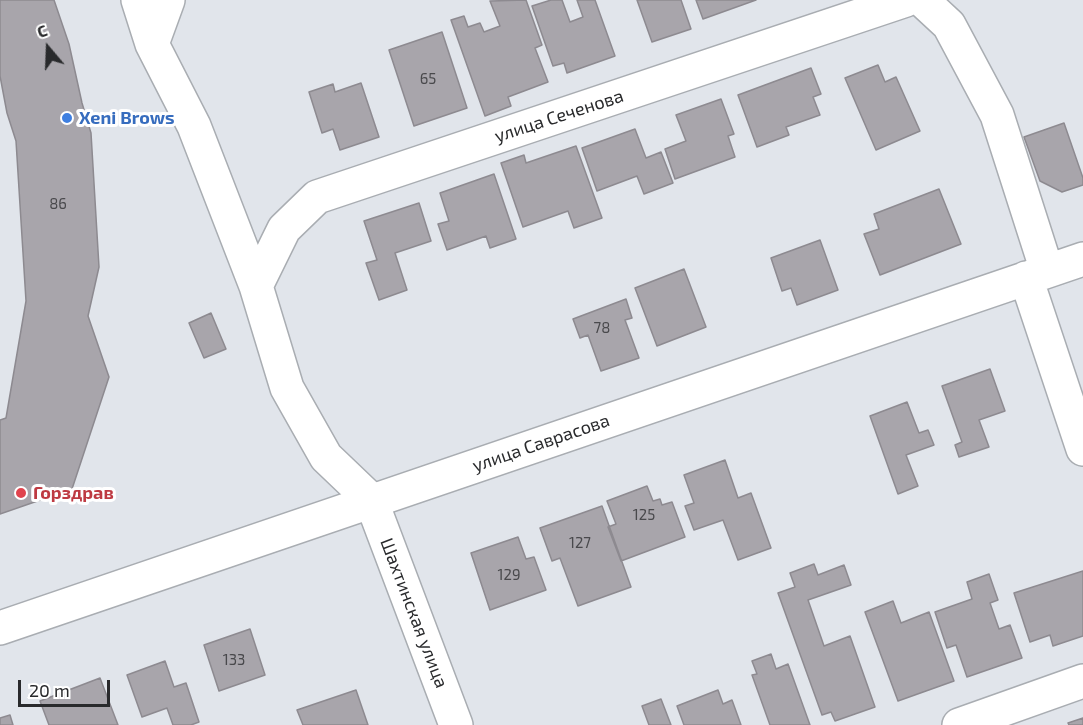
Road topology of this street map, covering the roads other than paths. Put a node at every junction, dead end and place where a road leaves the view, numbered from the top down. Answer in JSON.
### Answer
{"nodes":[{"id":1,"x":138,"y":0,"type":"edge"},
{"id":2,"x":168,"y":0,"type":"edge"},
{"id":3,"x":906,"y":0,"type":"edge"},
{"id":4,"x":922,"y":0,"type":"edge"},
{"id":5,"x":152,"y":44,"type":"junction"},
{"id":6,"x":1083,"y":259,"type":"edge"},
{"id":7,"x":1036,"y":275,"type":"junction"},
{"id":8,"x":256,"y":286,"type":"junction"},
{"id":9,"x":1083,"y":449,"type":"edge"},
{"id":10,"x":371,"y":500,"type":"junction"},
{"id":11,"x":0,"y":628,"type":"edge"},
{"id":12,"x":1083,"y":681,"type":"edge"},
{"id":13,"x":456,"y":725,"type":"edge"},
{"id":14,"x":959,"y":725,"type":"edge"}],
"edges":[{"from":1,"to":5,"type":"street"},
{"from":2,"to":5,"type":"street"},
{"from":3,"to":8,"type":"street","name":"улица Сеченова"},
{"from":4,"to":7,"type":"street"},
{"from":5,"to":8,"type":"street"},
{"from":6,"to":7,"type":"street","name":"улица Саврасова"},
{"from":7,"to":9,"type":"street"},
{"from":7,"to":10,"type":"street","name":"улица Саврасова"},
{"from":8,"to":10,"type":"street"},
{"from":10,"to":11,"type":"street","name":"улица Саврасова"},
{"from":10,"to":13,"type":"street","name":"Шахтинская улица"},
{"from":12,"to":14,"type":"street"}]}
